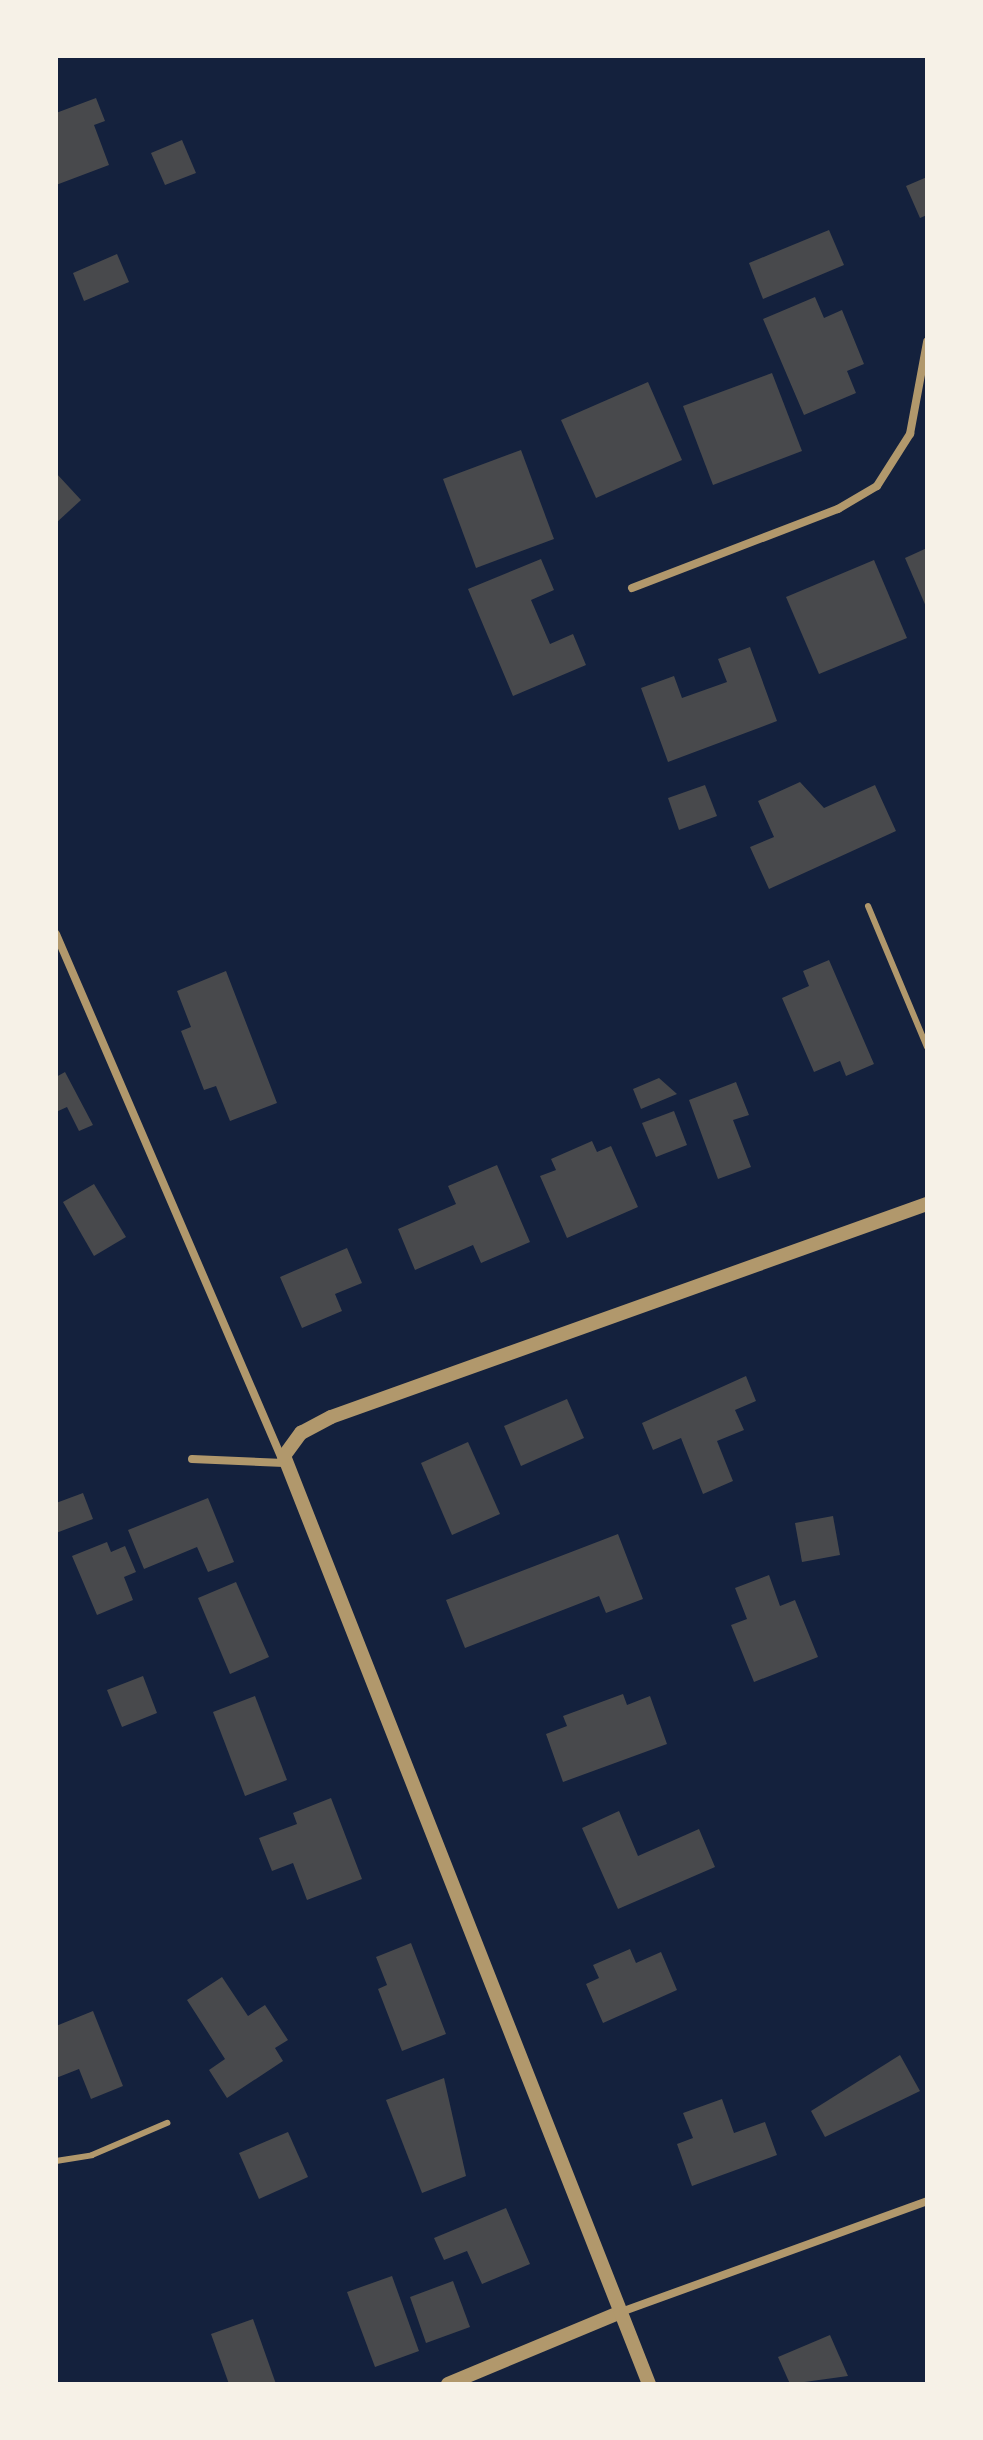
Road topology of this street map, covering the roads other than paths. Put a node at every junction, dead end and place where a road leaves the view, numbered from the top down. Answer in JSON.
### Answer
{"nodes":[{"id":1,"x":927,"y":342,"type":"edge"},
{"id":2,"x":632,"y":588,"type":"dead end"},
{"id":3,"x":868,"y":906,"type":"dead end"},
{"id":4,"x":56,"y":934,"type":"edge"},
{"id":5,"x":927,"y":1047,"type":"edge"},
{"id":6,"x":927,"y":1204,"type":"edge"},
{"id":7,"x":192,"y":1459,"type":"dead end"},
{"id":8,"x":284,"y":1463,"type":"junction"},
{"id":9,"x":167,"y":2123,"type":"dead end"},
{"id":10,"x":56,"y":2161,"type":"edge"},
{"id":11,"x":927,"y":2201,"type":"edge"},
{"id":12,"x":621,"y":2312,"type":"junction"},
{"id":13,"x":448,"y":2384,"type":"edge"},
{"id":14,"x":649,"y":2384,"type":"edge"}],
"edges":[{"from":1,"to":2,"type":"street"},
{"from":3,"to":5,"type":"lane"},
{"from":4,"to":8,"type":"street"},
{"from":6,"to":8,"type":"street"},
{"from":7,"to":8,"type":"street"},
{"from":8,"to":12,"type":"street"},
{"from":9,"to":10,"type":"lane"},
{"from":11,"to":12,"type":"street"},
{"from":12,"to":13,"type":"street"},
{"from":12,"to":14,"type":"street"}]}
